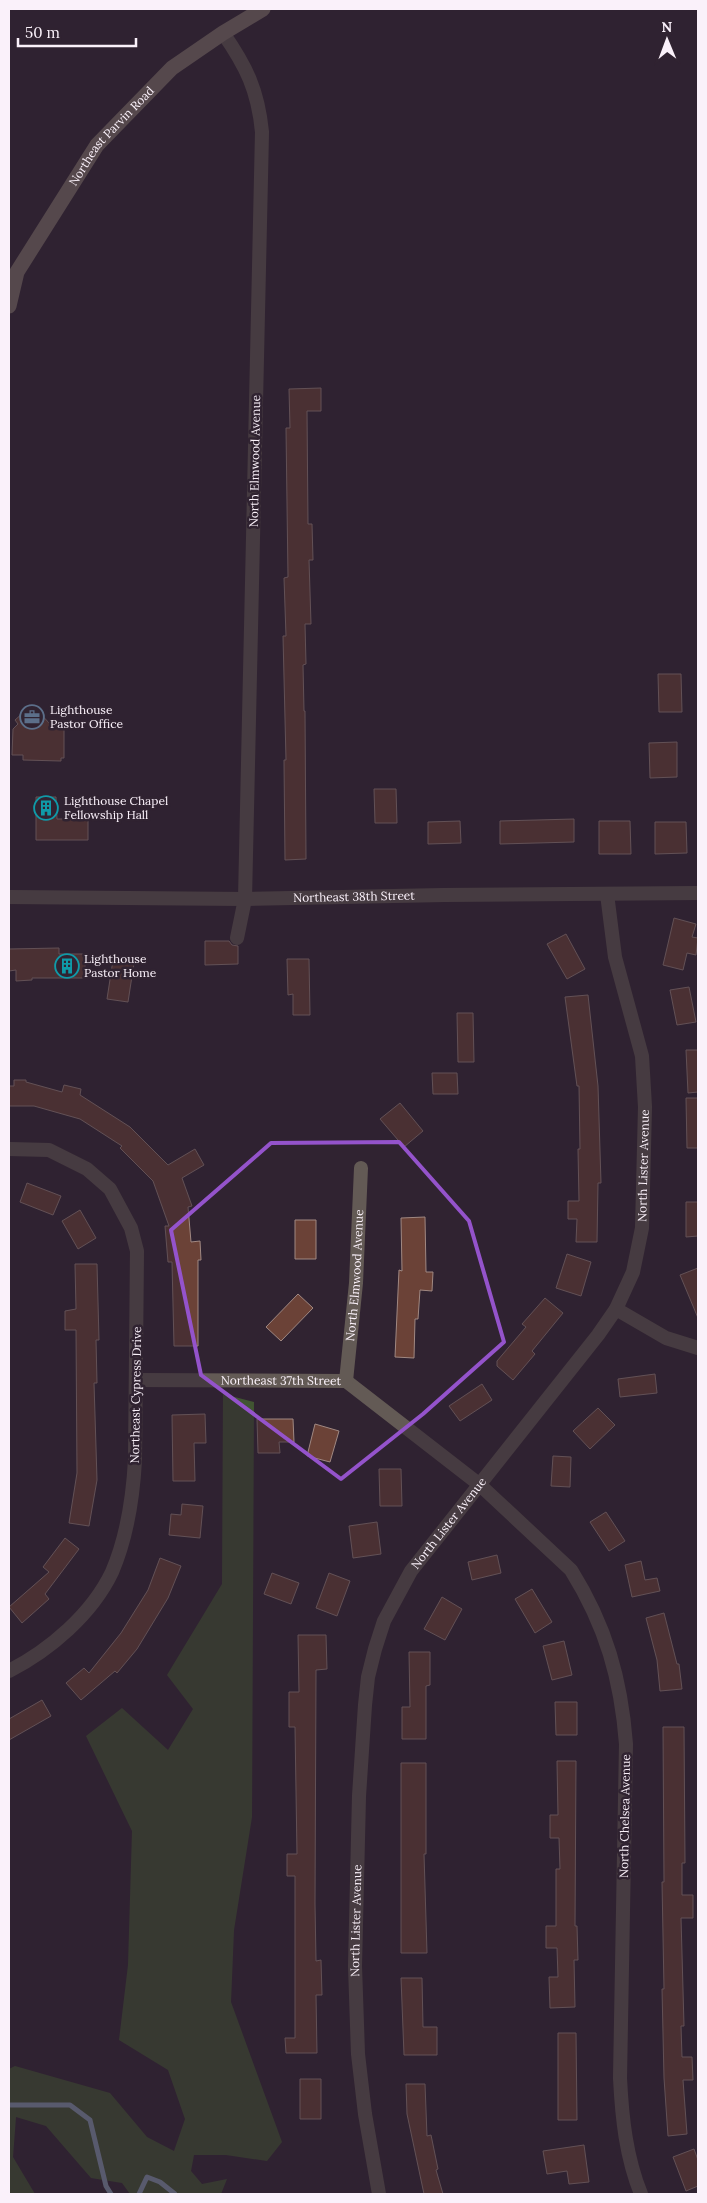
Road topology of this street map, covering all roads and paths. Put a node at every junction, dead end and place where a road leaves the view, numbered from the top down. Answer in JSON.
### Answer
{"nodes":[{"id":1,"x":263,"y":9,"type":"edge"},
{"id":2,"x":223,"y":33,"type":"junction"},
{"id":3,"x":9,"y":306,"type":"edge"},
{"id":4,"x":607,"y":894,"type":"junction"},
{"id":5,"x":698,"y":894,"type":"edge"},
{"id":6,"x":9,"y":897,"type":"edge"},
{"id":7,"x":245,"y":899,"type":"junction"},
{"id":8,"x":237,"y":938,"type":"dead end"},
{"id":9,"x":9,"y":1149,"type":"edge"},
{"id":10,"x":361,"y":1168,"type":"dead end"},
{"id":11,"x":616,"y":1309,"type":"junction"},
{"id":12,"x":698,"y":1348,"type":"edge"},
{"id":13,"x":136,"y":1380,"type":"junction"},
{"id":14,"x":346,"y":1381,"type":"junction"},
{"id":15,"x":480,"y":1484,"type":"junction"},
{"id":16,"x":9,"y":1671,"type":"edge"},
{"id":17,"x":380,"y":2194,"type":"edge"},
{"id":18,"x":641,"y":2194,"type":"edge"}],
"edges":[{"from":1,"to":2,"type":"main road","name":"Northeast Parvin Road"},
{"from":2,"to":3,"type":"main road","name":"Northeast Parvin Road"},
{"from":2,"to":7,"type":"street","name":"North Elmwood Avenue"},
{"from":4,"to":5,"type":"street","name":"Northeast 38th Street"},
{"from":4,"to":7,"type":"street","name":"Northeast 38th Street"},
{"from":4,"to":11,"type":"street","name":"North Lister Avenue"},
{"from":6,"to":7,"type":"street","name":"Northeast 38th Street"},
{"from":7,"to":8,"type":"street","name":"North Elmwood Avenue"},
{"from":9,"to":13,"type":"street","name":"Northeast Cypress Drive"},
{"from":10,"to":14,"type":"street","name":"North Elmwood Avenue"},
{"from":11,"to":12,"type":"street"},
{"from":11,"to":15,"type":"street","name":"North Lister Avenue"},
{"from":13,"to":14,"type":"street","name":"Northeast 37th Street"},
{"from":13,"to":16,"type":"street","name":"Northeast Cypress Drive"},
{"from":14,"to":15,"type":"street","name":"Northeast 37th Street"},
{"from":15,"to":17,"type":"street","name":"North Lister Avenue"},
{"from":15,"to":18,"type":"street","name":"North Chelsea Avenue"}]}
